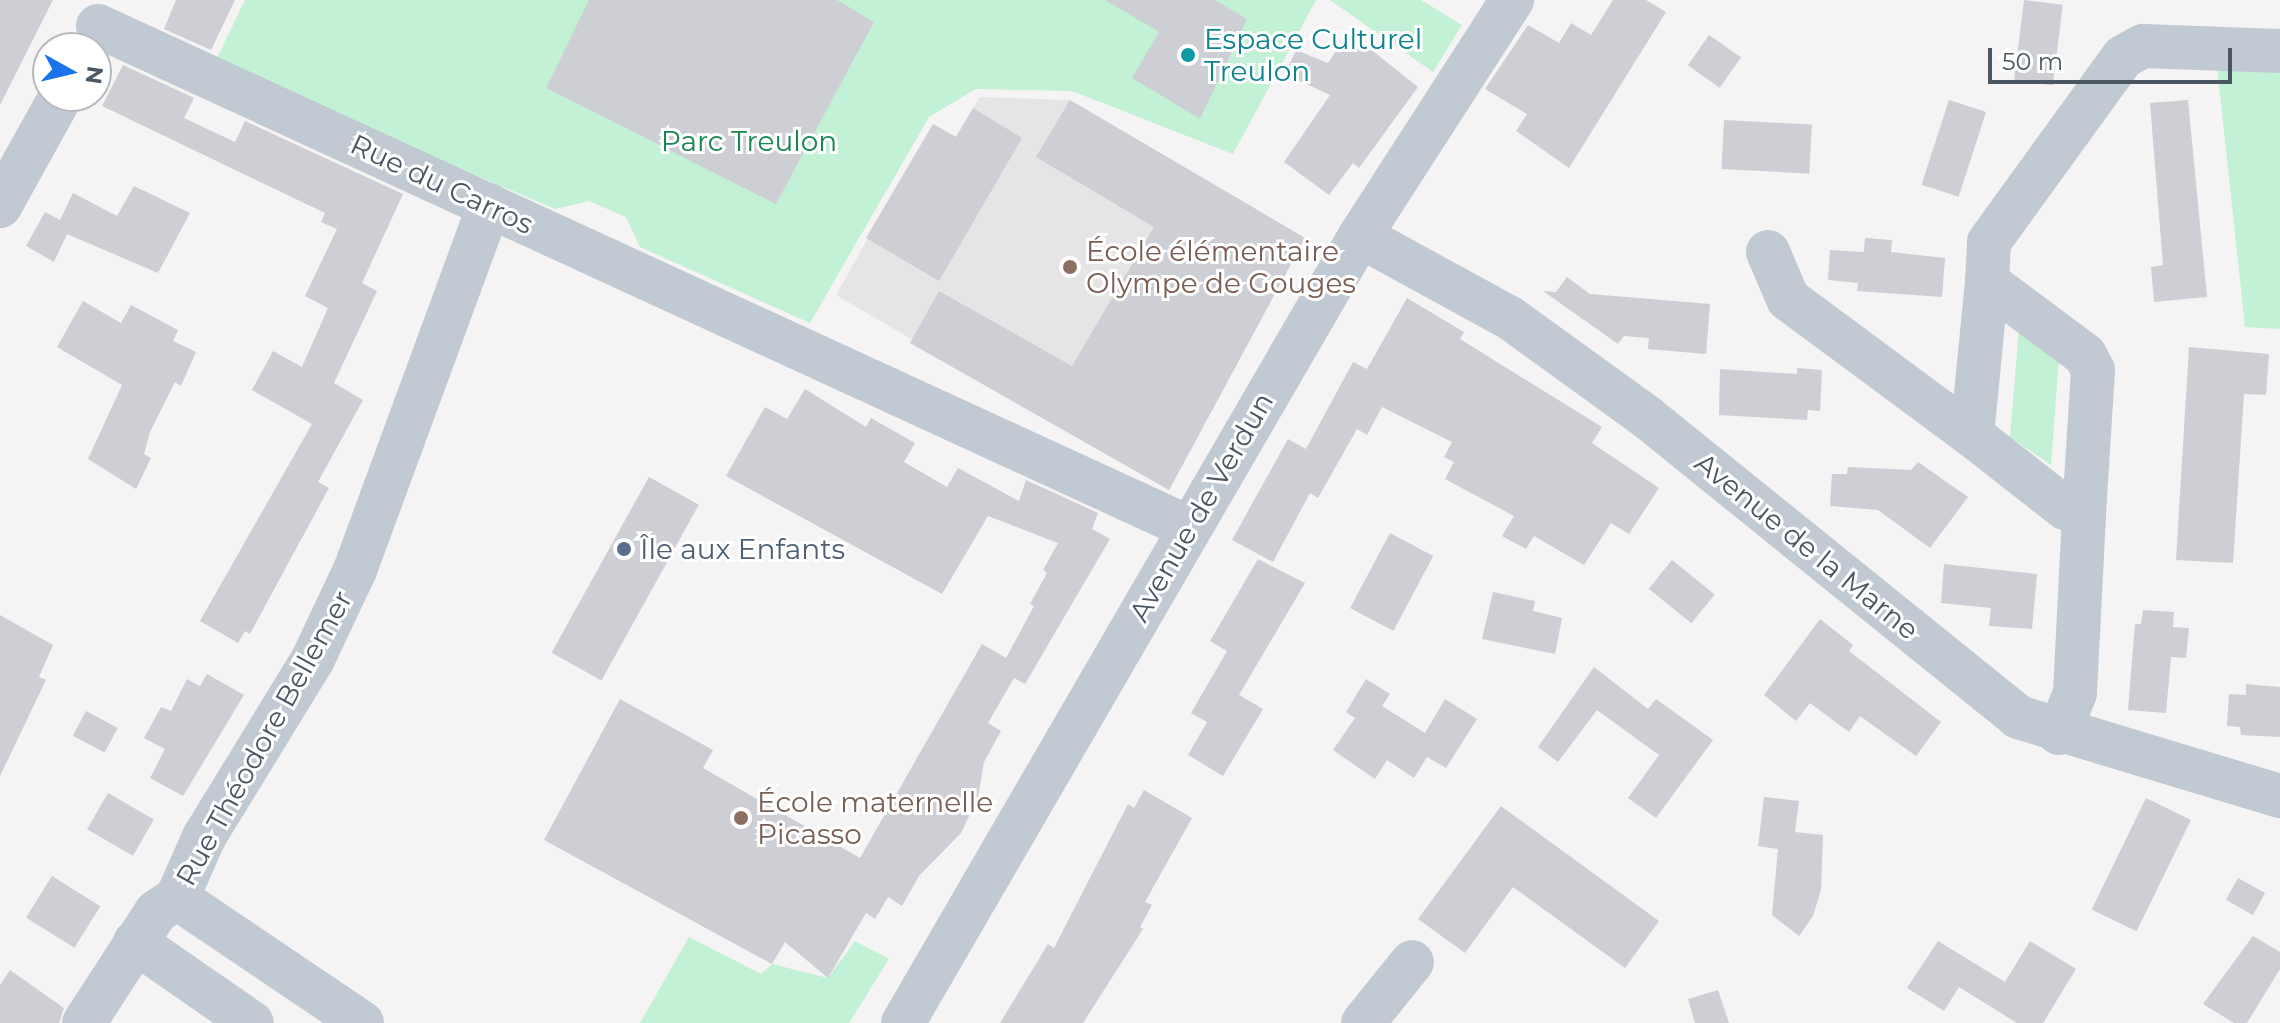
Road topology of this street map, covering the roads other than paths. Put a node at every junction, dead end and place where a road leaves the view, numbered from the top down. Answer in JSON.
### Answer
{"nodes":[{"id":1,"x":1512,"y":0,"type":"edge"},
{"id":2,"x":99,"y":25,"type":"edge"},
{"id":3,"x":2280,"y":51,"type":"edge"},
{"id":4,"x":52,"y":112,"type":"edge"},
{"id":5,"x":489,"y":205,"type":"junction"},
{"id":6,"x":0,"y":206,"type":"edge"},
{"id":7,"x":1360,"y":236,"type":"junction"},
{"id":8,"x":1768,"y":252,"type":"dead end"},
{"id":9,"x":1987,"y":282,"type":"junction"},
{"id":10,"x":1972,"y":435,"type":"junction"},
{"id":11,"x":2084,"y":514,"type":"junction"},
{"id":12,"x":1188,"y":527,"type":"junction"},
{"id":13,"x":2059,"y":733,"type":"junction"},
{"id":14,"x":2280,"y":796,"type":"edge"},
{"id":15,"x":177,"y":898,"type":"junction"},
{"id":16,"x":135,"y":942,"type":"junction"},
{"id":17,"x":1412,"y":962,"type":"dead end"},
{"id":18,"x":84,"y":1023,"type":"edge"},
{"id":19,"x":252,"y":1023,"type":"edge"},
{"id":20,"x":362,"y":1023,"type":"edge"},
{"id":21,"x":903,"y":1023,"type":"edge"},
{"id":22,"x":1363,"y":1023,"type":"edge"}],
"edges":[{"from":1,"to":7,"type":"street","name":"Avenue de Verdun"},
{"from":2,"to":5,"type":"street","name":"Rue du Carros"},
{"from":3,"to":9,"type":"street"},
{"from":4,"to":6,"type":"street"},
{"from":5,"to":12,"type":"street","name":"Rue du Carros"},
{"from":5,"to":15,"type":"street","name":"Rue Théodore Bellemer"},
{"from":7,"to":12,"type":"street","name":"Avenue de Verdun"},
{"from":7,"to":13,"type":"street","name":"Avenue de la Marne"},
{"from":8,"to":10,"type":"street"},
{"from":9,"to":10,"type":"street"},
{"from":9,"to":11,"type":"street"},
{"from":10,"to":11,"type":"street"},
{"from":11,"to":13,"type":"street"},
{"from":12,"to":21,"type":"street","name":"Avenue de Verdun"},
{"from":13,"to":14,"type":"street","name":"Avenue de la Marne"},
{"from":15,"to":16,"type":"street","name":"Rue Théodore Bellemer"},
{"from":15,"to":20,"type":"street"},
{"from":16,"to":18,"type":"street","name":"Rue Théodore Bellemer"},
{"from":16,"to":19,"type":"street"},
{"from":17,"to":22,"type":"street"}]}
